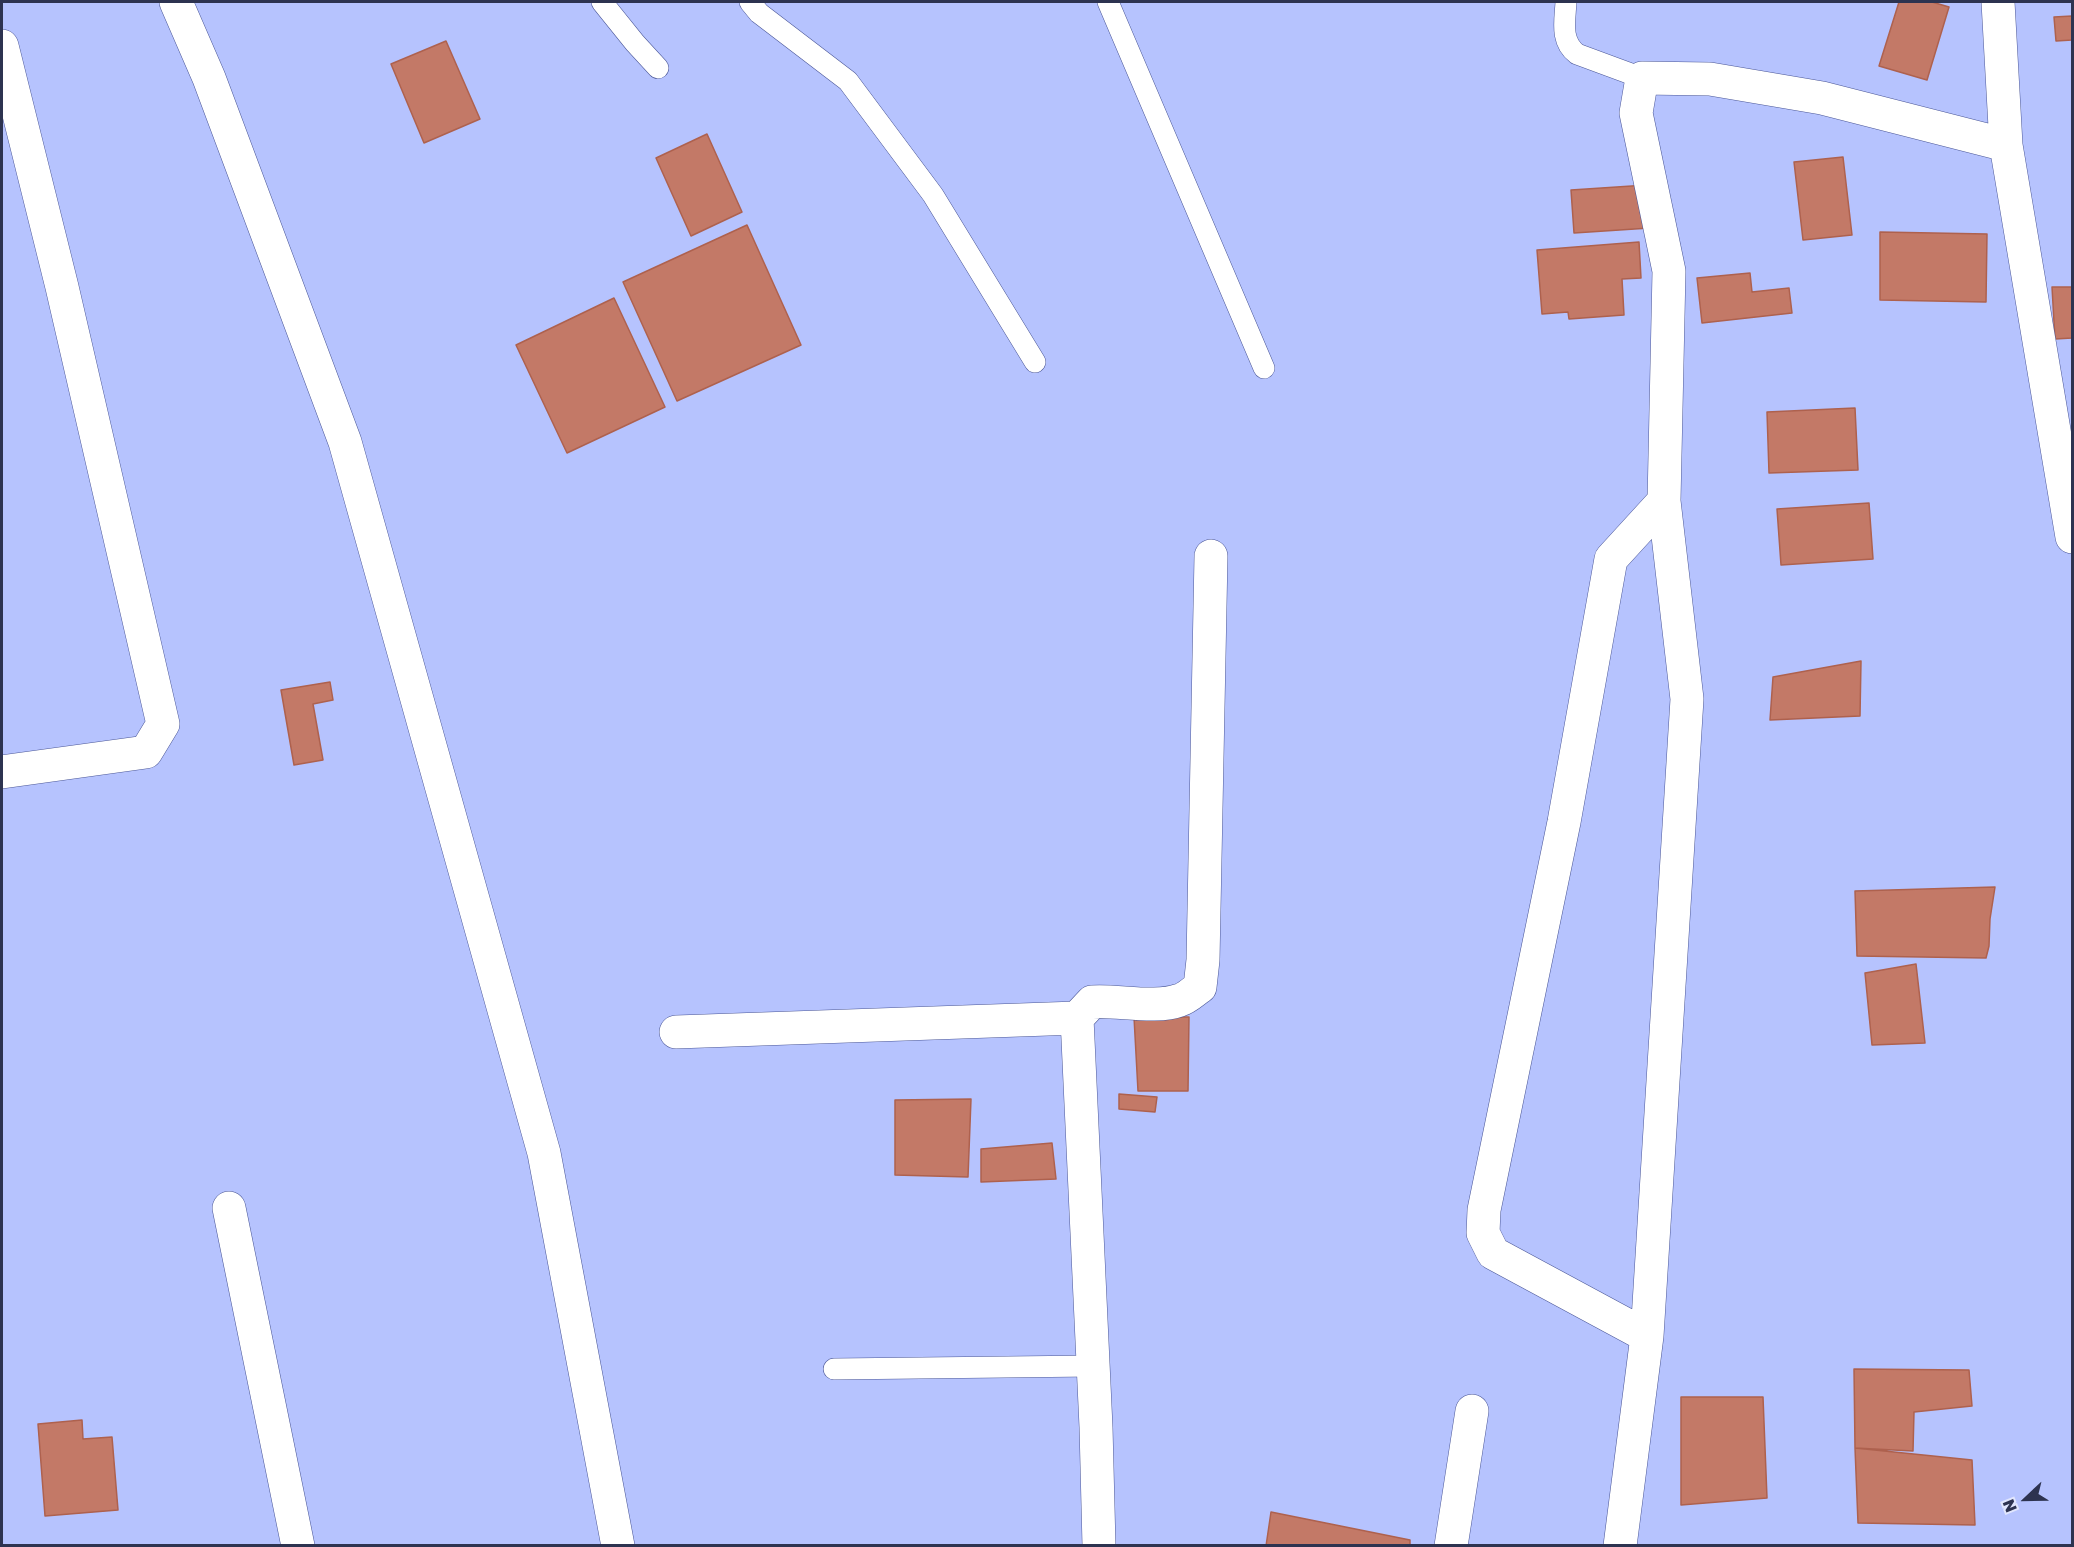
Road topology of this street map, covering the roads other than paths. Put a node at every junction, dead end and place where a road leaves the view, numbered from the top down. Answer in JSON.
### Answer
{"nodes":[{"id":1,"x":176,"y":2,"type":"edge"},
{"id":2,"x":602,"y":2,"type":"edge"},
{"id":3,"x":750,"y":2,"type":"edge"},
{"id":4,"x":1108,"y":2,"type":"edge"},
{"id":5,"x":1566,"y":2,"type":"edge"},
{"id":6,"x":1998,"y":2,"type":"edge"},
{"id":7,"x":2,"y":46,"type":"edge"},
{"id":8,"x":658,"y":68,"type":"dead end"},
{"id":9,"x":1642,"y":78,"type":"junction"},
{"id":10,"x":2006,"y":145,"type":"junction"},
{"id":11,"x":1035,"y":362,"type":"dead end"},
{"id":12,"x":1264,"y":368,"type":"dead end"},
{"id":13,"x":1664,"y":501,"type":"junction"},
{"id":14,"x":2073,"y":537,"type":"edge"},
{"id":15,"x":1211,"y":556,"type":"dead end"},
{"id":16,"x":2,"y":772,"type":"edge"},
{"id":17,"x":1077,"y":1018,"type":"junction"},
{"id":18,"x":676,"y":1032,"type":"dead end"},
{"id":19,"x":229,"y":1208,"type":"dead end"},
{"id":20,"x":1647,"y":1336,"type":"junction"},
{"id":21,"x":1093,"y":1366,"type":"junction"},
{"id":22,"x":834,"y":1369,"type":"dead end"},
{"id":23,"x":1472,"y":1411,"type":"dead end"},
{"id":24,"x":298,"y":1545,"type":"edge"},
{"id":25,"x":618,"y":1545,"type":"edge"},
{"id":26,"x":1099,"y":1545,"type":"edge"},
{"id":27,"x":1450,"y":1545,"type":"edge"},
{"id":28,"x":1620,"y":1545,"type":"edge"}],
"edges":[{"from":1,"to":25,"type":"street"},
{"from":2,"to":8,"type":"lane"},
{"from":3,"to":11,"type":"lane"},
{"from":4,"to":12,"type":"lane"},
{"from":5,"to":9,"type":"lane"},
{"from":6,"to":10,"type":"street"},
{"from":7,"to":16,"type":"street"},
{"from":9,"to":10,"type":"street"},
{"from":9,"to":13,"type":"street"},
{"from":10,"to":14,"type":"street"},
{"from":13,"to":20,"type":"street"},
{"from":13,"to":20,"type":"street"},
{"from":15,"to":17,"type":"street"},
{"from":17,"to":18,"type":"street"},
{"from":17,"to":21,"type":"street"},
{"from":19,"to":24,"type":"street"},
{"from":20,"to":28,"type":"street"},
{"from":21,"to":22,"type":"lane"},
{"from":21,"to":26,"type":"street"},
{"from":23,"to":27,"type":"street"}]}
